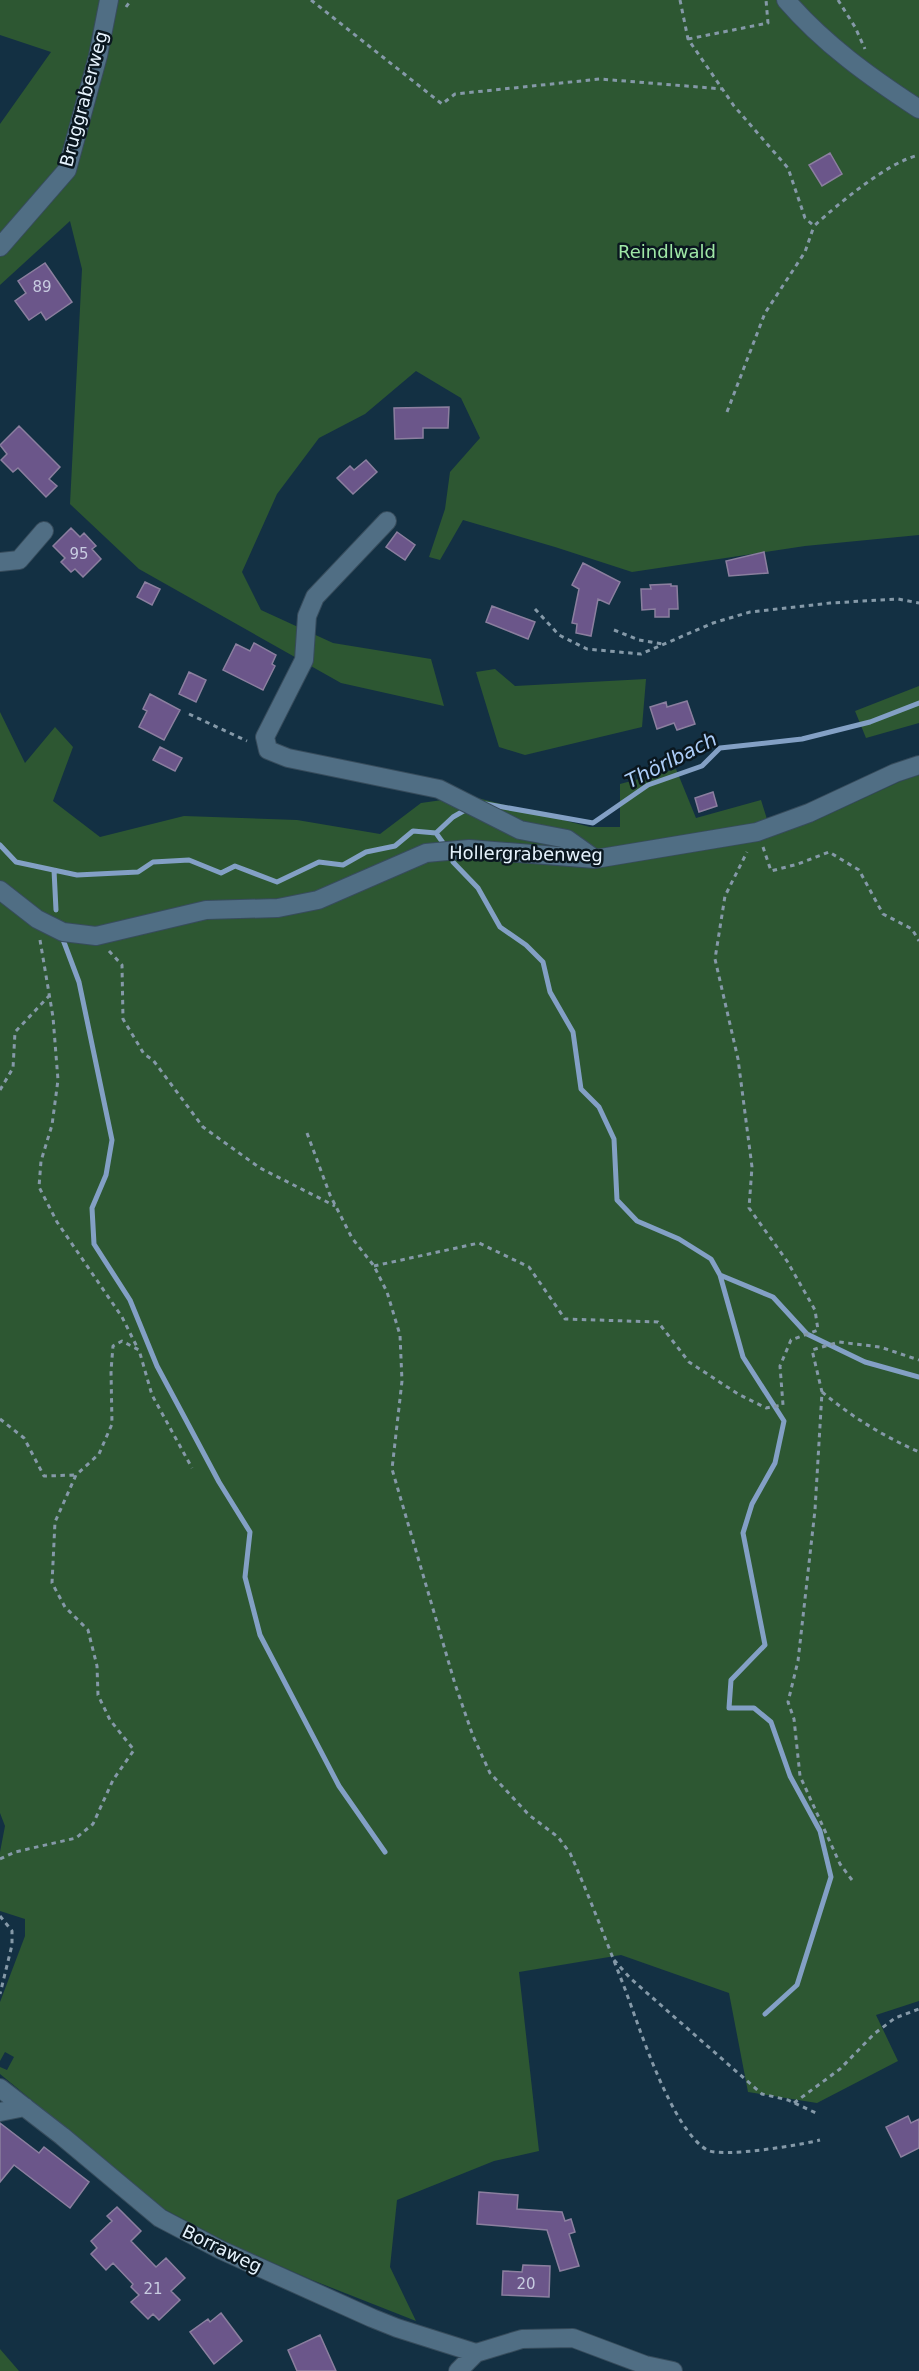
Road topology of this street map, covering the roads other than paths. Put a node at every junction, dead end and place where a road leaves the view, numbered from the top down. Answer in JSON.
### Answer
{"nodes":[{"id":1,"x":109,"y":0,"type":"edge"},
{"id":2,"x":786,"y":0,"type":"edge"},
{"id":3,"x":919,"y":109,"type":"edge"},
{"id":4,"x":0,"y":247,"type":"edge"},
{"id":5,"x":387,"y":521,"type":"dead end"},
{"id":6,"x":44,"y":531,"type":"dead end"},
{"id":7,"x":0,"y":562,"type":"edge"},
{"id":8,"x":919,"y":765,"type":"edge"},
{"id":9,"x":595,"y":859,"type":"junction"},
{"id":10,"x":0,"y":890,"type":"edge"},
{"id":11,"x":0,"y":2088,"type":"edge"},
{"id":12,"x":25,"y":2107,"type":"junction"},
{"id":13,"x":0,"y":2112,"type":"edge"},
{"id":14,"x":476,"y":2353,"type":"junction"},
{"id":15,"x":458,"y":2371,"type":"edge"},
{"id":16,"x":673,"y":2371,"type":"edge"}],
"edges":[{"from":1,"to":4,"type":"street","name":"Bruggraberweg"},
{"from":2,"to":3,"type":"street"},
{"from":5,"to":9,"type":"street"},
{"from":6,"to":7,"type":"street"},
{"from":8,"to":9,"type":"street","name":"Hollergrabenweg"},
{"from":9,"to":10,"type":"street","name":"Hollergrabenweg"},
{"from":11,"to":12,"type":"street","name":"Borraweg"},
{"from":12,"to":13,"type":"street"},
{"from":12,"to":14,"type":"street","name":"Borraweg"},
{"from":14,"to":15,"type":"street"},
{"from":14,"to":16,"type":"street"}]}
